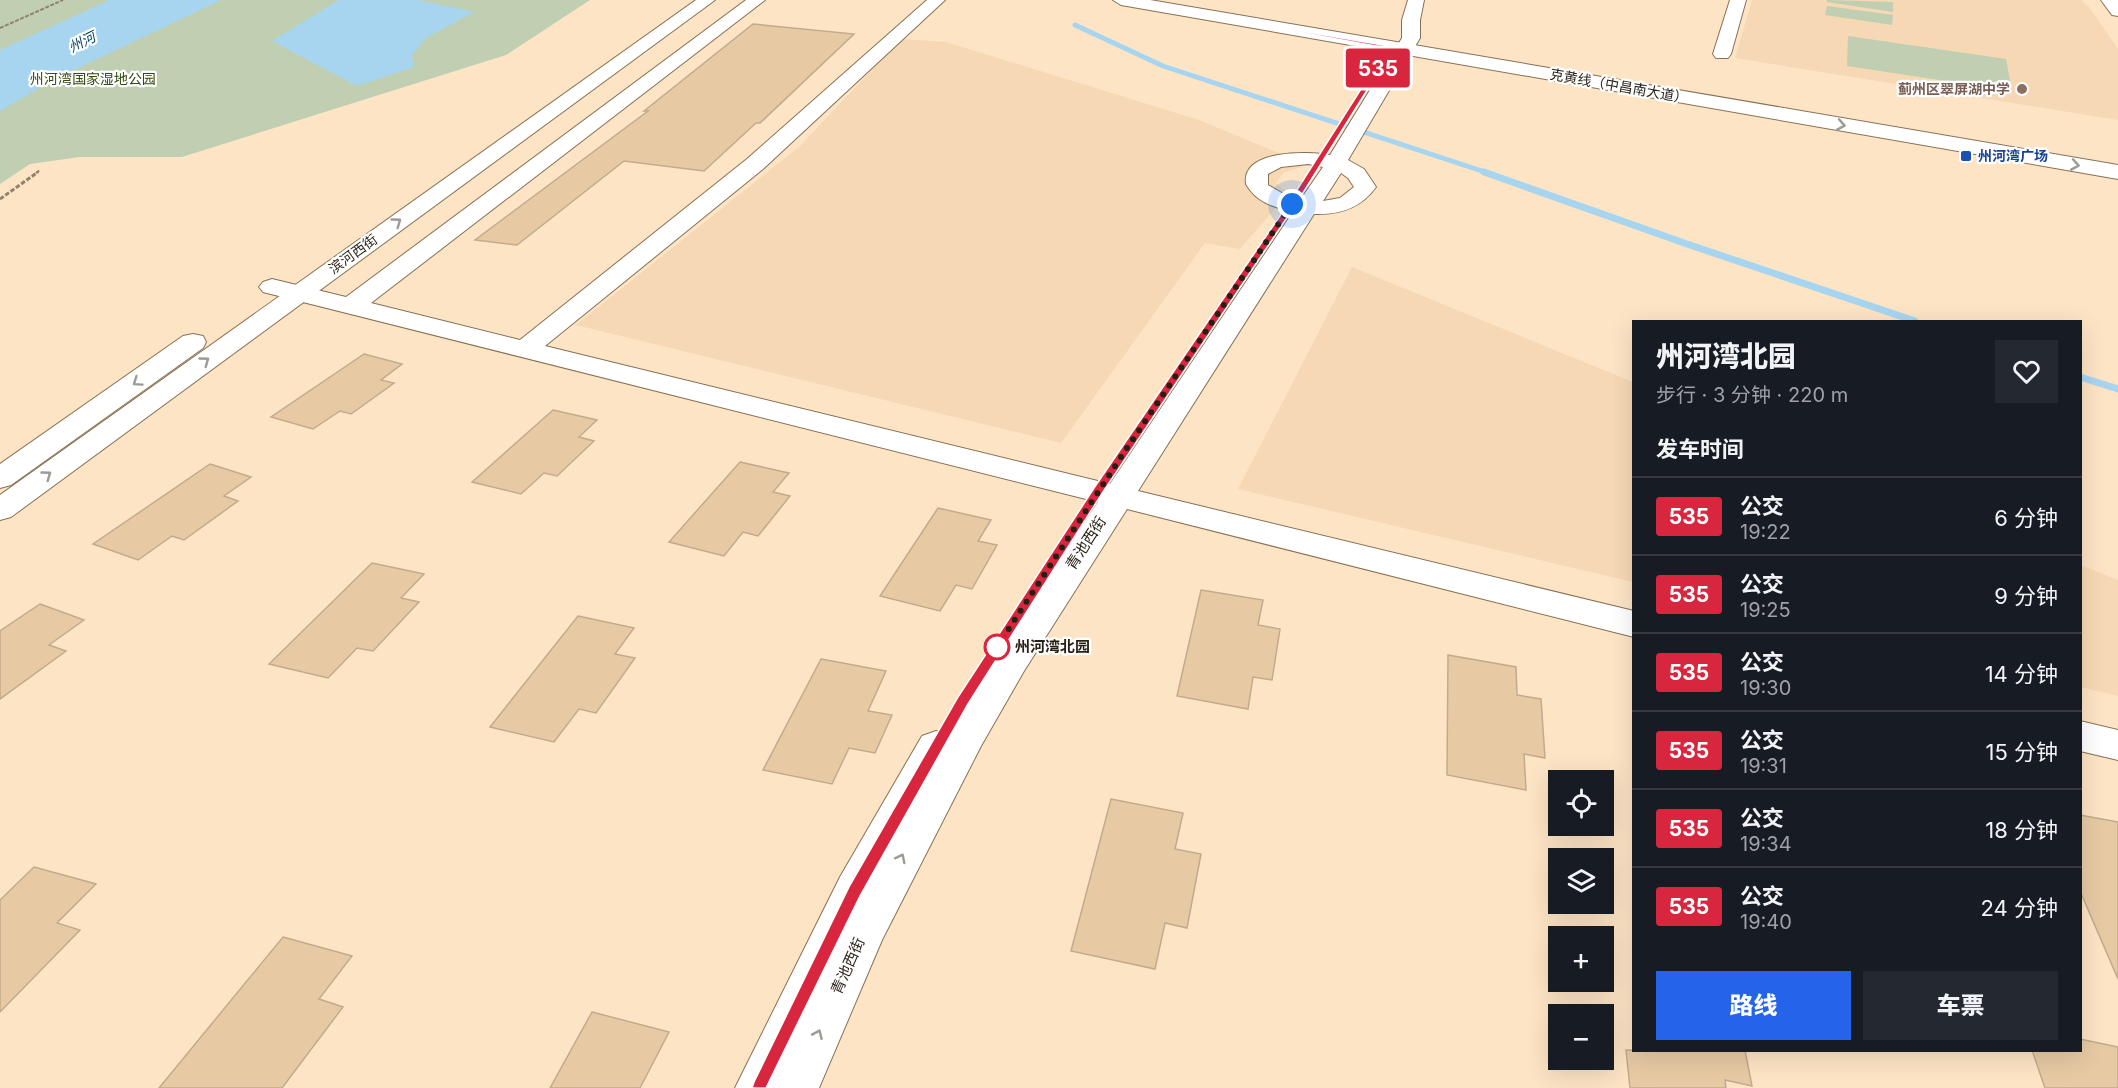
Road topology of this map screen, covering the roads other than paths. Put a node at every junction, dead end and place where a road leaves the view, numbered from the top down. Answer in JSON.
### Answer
{"nodes":[{"id":1,"x":684,"y":0,"type":"edge"},
{"id":2,"x":707,"y":0,"type":"edge"},
{"id":3,"x":757,"y":0,"type":"edge"},
{"id":4,"x":937,"y":0,"type":"edge"},
{"id":5,"x":1120,"y":0,"type":"edge"},
{"id":6,"x":1188,"y":0,"type":"edge"},
{"id":7,"x":1416,"y":0,"type":"edge"},
{"id":8,"x":1738,"y":0,"type":"edge"},
{"id":9,"x":2109,"y":0,"type":"edge"},
{"id":10,"x":2118,"y":12,"type":"edge"},
{"id":11,"x":1403,"y":38,"type":"junction"},
{"id":12,"x":1722,"y":54,"type":"dead end"},
{"id":13,"x":1342,"y":139,"type":"junction"},
{"id":14,"x":2118,"y":156,"type":"edge"},
{"id":15,"x":2118,"y":172,"type":"edge"},
{"id":16,"x":1300,"y":205,"type":"junction"},
{"id":17,"x":275,"y":293,"type":"junction"},
{"id":18,"x":351,"y":306,"type":"junction"},
{"id":19,"x":213,"y":328,"type":"dead end"},
{"id":20,"x":524,"y":350,"type":"junction"},
{"id":21,"x":0,"y":478,"type":"edge"},
{"id":22,"x":1108,"y":493,"type":"junction"},
{"id":23,"x":0,"y":510,"type":"edge"},
{"id":24,"x":1632,"y":624,"type":"edge"},
{"id":25,"x":2082,"y":736,"type":"edge"},
{"id":26,"x":2118,"y":745,"type":"edge"},
{"id":27,"x":760,"y":1088,"type":"edge"},
{"id":28,"x":794,"y":1088,"type":"edge"}],
"edges":[{"from":1,"to":17,"type":"main road","name":"滨河西街"},
{"from":17,"to":2,"type":"main road","name":"滨河西街","one_way":true},
{"from":3,"to":18,"type":"main road"},
{"from":4,"to":20,"type":"main road"},
{"from":5,"to":11,"type":"main road","name":"克黄线（中昌南大道）"},
{"from":6,"to":11,"type":"main road","name":"克黄线（中昌南大道）"},
{"from":7,"to":11,"type":"main road","name":"青池西街"},
{"from":8,"to":12,"type":"main road"},
{"from":9,"to":10,"type":"main road"},
{"from":11,"to":13,"type":"main road","name":"青池西街"},
{"from":11,"to":14,"type":"main road","name":"克黄线（中昌南大道）"},
{"from":11,"to":15,"type":"main road","name":"克黄线（中昌南大道）","one_way":true},
{"from":13,"to":16,"type":"main road","name":"青池西街"},
{"from":13,"to":16,"type":"main road"},
{"from":16,"to":22,"type":"main road","name":"青池西街"},
{"from":17,"to":18,"type":"main road"},
{"from":23,"to":17,"type":"main road","name":"滨河西街","one_way":true},
{"from":18,"to":20,"type":"main road"},
{"from":19,"to":21,"type":"main road","one_way":true},
{"from":20,"to":22,"type":"main road"},
{"from":22,"to":24,"type":"main road"},
{"from":22,"to":27,"type":"main road","name":"青池西街"},
{"from":28,"to":22,"type":"main road","name":"青池西街","one_way":true},
{"from":25,"to":26,"type":"main road"}]}
